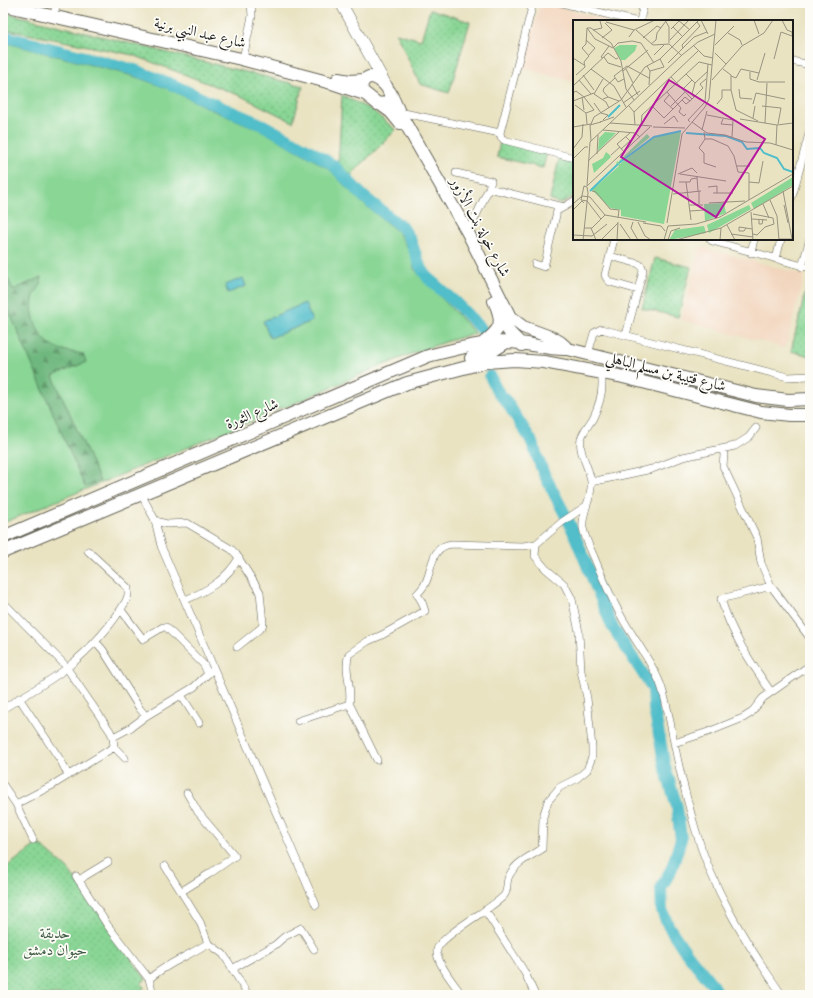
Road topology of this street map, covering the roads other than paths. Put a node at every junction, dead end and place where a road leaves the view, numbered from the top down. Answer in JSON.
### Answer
{"nodes":[{"id":1,"x":29,"y":3,"type":"edge"},
{"id":2,"x":251,"y":3,"type":"edge"},
{"id":3,"x":341,"y":3,"type":"edge"},
{"id":4,"x":534,"y":3,"type":"edge"},
{"id":5,"x":562,"y":3,"type":"edge"},
{"id":6,"x":644,"y":3,"type":"edge"},
{"id":7,"x":3,"y":5,"type":"edge"},
{"id":8,"x":56,"y":6,"type":"edge"},
{"id":9,"x":630,"y":20,"type":"edge"},
{"id":10,"x":640,"y":20,"type":"edge"},
{"id":11,"x":244,"y":54,"type":"junction"},
{"id":12,"x":369,"y":57,"type":"junction"},
{"id":13,"x":793,"y":61,"type":"edge"},
{"id":14,"x":810,"y":65,"type":"edge"},
{"id":15,"x":365,"y":79,"type":"junction"},
{"id":16,"x":389,"y":91,"type":"junction"},
{"id":17,"x":365,"y":94,"type":"junction"},
{"id":18,"x":380,"y":104,"type":"junction"},
{"id":19,"x":399,"y":112,"type":"junction"},
{"id":20,"x":810,"y":130,"type":"edge"},
{"id":21,"x":500,"y":133,"type":"junction"},
{"id":22,"x":808,"y":146,"type":"edge"},
{"id":23,"x":573,"y":158,"type":"edge"},
{"id":24,"x":456,"y":173,"type":"dead end"},
{"id":25,"x":794,"y":179,"type":"edge"},
{"id":26,"x":489,"y":188,"type":"junction"},
{"id":27,"x":573,"y":202,"type":"edge"},
{"id":28,"x":564,"y":207,"type":"junction"},
{"id":29,"x":468,"y":233,"type":"junction"},
{"id":30,"x":810,"y":238,"type":"edge"},
{"id":31,"x":614,"y":240,"type":"edge"},
{"id":32,"x":711,"y":240,"type":"edge"},
{"id":33,"x":754,"y":240,"type":"edge"},
{"id":34,"x":781,"y":240,"type":"edge"},
{"id":35,"x":751,"y":253,"type":"junction"},
{"id":36,"x":610,"y":256,"type":"junction"},
{"id":37,"x":776,"y":259,"type":"junction"},
{"id":38,"x":535,"y":264,"type":"dead end"},
{"id":39,"x":806,"y":268,"type":"edge"},
{"id":40,"x":638,"y":290,"type":"junction"},
{"id":41,"x":505,"y":318,"type":"junction"},
{"id":42,"x":626,"y":335,"type":"junction"},
{"id":43,"x":508,"y":338,"type":"junction"},
{"id":44,"x":519,"y":342,"type":"junction"},
{"id":45,"x":481,"y":345,"type":"junction"},
{"id":46,"x":568,"y":349,"type":"junction"},
{"id":47,"x":588,"y":354,"type":"junction"},
{"id":48,"x":515,"y":360,"type":"joint"},
{"id":49,"x":601,"y":373,"type":"junction"},
{"id":50,"x":810,"y":376,"type":"edge"},
{"id":51,"x":642,"y":382,"type":"junction"},
{"id":52,"x":407,"y":383,"type":"junction"},
{"id":53,"x":810,"y":399,"type":"edge"},
{"id":54,"x":810,"y":415,"type":"edge"},
{"id":55,"x":756,"y":428,"type":"dead end"},
{"id":56,"x":723,"y":449,"type":"junction"},
{"id":57,"x":591,"y":482,"type":"junction"},
{"id":58,"x":141,"y":494,"type":"junction"},
{"id":59,"x":586,"y":506,"type":"junction"},
{"id":60,"x":155,"y":520,"type":"junction"},
{"id":61,"x":3,"y":537,"type":"edge"},
{"id":62,"x":536,"y":544,"type":"junction"},
{"id":63,"x":88,"y":551,"type":"dead end"},
{"id":64,"x":3,"y":552,"type":"edge"},
{"id":65,"x":238,"y":558,"type":"junction"},
{"id":66,"x":771,"y":586,"type":"junction"},
{"id":67,"x":185,"y":600,"type":"junction"},
{"id":68,"x":3,"y":602,"type":"edge"},
{"id":69,"x":121,"y":610,"type":"junction"},
{"id":70,"x":96,"y":642,"type":"junction"},
{"id":71,"x":237,"y":647,"type":"dead end"},
{"id":72,"x":67,"y":668,"type":"junction"},
{"id":73,"x":214,"y":670,"type":"junction"},
{"id":74,"x":208,"y":674,"type":"junction"},
{"id":75,"x":771,"y":692,"type":"junction"},
{"id":76,"x":181,"y":695,"type":"junction"},
{"id":77,"x":19,"y":698,"type":"junction"},
{"id":78,"x":349,"y":704,"type":"junction"},
{"id":79,"x":3,"y":709,"type":"edge"},
{"id":80,"x":146,"y":716,"type":"junction"},
{"id":81,"x":298,"y":721,"type":"dead end"},
{"id":82,"x":199,"y":723,"type":"dead end"},
{"id":83,"x":113,"y":737,"type":"junction"},
{"id":84,"x":674,"y":743,"type":"junction"},
{"id":85,"x":114,"y":747,"type":"junction"},
{"id":86,"x":125,"y":758,"type":"dead end"},
{"id":87,"x":377,"y":760,"type":"dead end"},
{"id":88,"x":68,"y":774,"type":"junction"},
{"id":89,"x":3,"y":785,"type":"edge"},
{"id":90,"x":187,"y":793,"type":"dead end"},
{"id":91,"x":16,"y":804,"type":"junction"},
{"id":92,"x":33,"y":840,"type":"dead end"},
{"id":93,"x":108,"y":862,"type":"dead end"},
{"id":94,"x":165,"y":866,"type":"dead end"},
{"id":95,"x":182,"y":891,"type":"junction"},
{"id":96,"x":316,"y":905,"type":"dead end"},
{"id":97,"x":485,"y":910,"type":"junction"},
{"id":98,"x":208,"y":943,"type":"junction"},
{"id":99,"x":314,"y":949,"type":"dead end"},
{"id":100,"x":232,"y":969,"type":"junction"},
{"id":101,"x":149,"y":979,"type":"junction"},
{"id":102,"x":151,"y":994,"type":"edge"},
{"id":103,"x":248,"y":995,"type":"edge"},
{"id":104,"x":462,"y":995,"type":"edge"},
{"id":105,"x":535,"y":995,"type":"edge"},
{"id":106,"x":782,"y":995,"type":"edge"}],
"edges":[{"from":1,"to":8,"type":"main road","name":"شارع عبد النبي برنية"},
{"from":2,"to":11,"type":"street"},
{"from":3,"to":12,"type":"main road"},
{"from":4,"to":21,"type":"street"},
{"from":5,"to":9,"type":"street"},
{"from":6,"to":10,"type":"street"},
{"from":7,"to":17,"type":"main road","name":"شارع عبد النبي برنية"},
{"from":8,"to":11,"type":"main road","name":"شارع عبد النبي برنية"},
{"from":11,"to":15,"type":"main road","name":"شارع عبد النبي برنية"},
{"from":12,"to":15,"type":"main road"},
{"from":12,"to":16,"type":"main road"},
{"from":13,"to":14,"type":"street"},
{"from":15,"to":16,"type":"main road"},
{"from":15,"to":17,"type":"main road"},
{"from":16,"to":18,"type":"main road"},
{"from":16,"to":19,"type":"main road","name":"شارع خولة بنت الأزور"},
{"from":17,"to":18,"type":"main road"},
{"from":18,"to":41,"type":"main road","name":"شارع خولة بنت الأزور"},
{"from":19,"to":21,"type":"street"},
{"from":19,"to":29,"type":"main road","name":"شارع خولة بنت الأزور"},
{"from":20,"to":22,"type":"street"},
{"from":21,"to":23,"type":"street"},
{"from":22,"to":25,"type":"street"},
{"from":24,"to":26,"type":"street"},
{"from":26,"to":28,"type":"street"},
{"from":26,"to":29,"type":"street"},
{"from":27,"to":28,"type":"street"},
{"from":28,"to":38,"type":"street"},
{"from":29,"to":41,"type":"main road","name":"شارع خولة بنت الأزور"},
{"from":30,"to":39,"type":"street"},
{"from":31,"to":36,"type":"street"},
{"from":32,"to":35,"type":"street"},
{"from":33,"to":35,"type":"street"},
{"from":34,"to":37,"type":"street"},
{"from":35,"to":37,"type":"street"},
{"from":36,"to":40,"type":"street"},
{"from":36,"to":40,"type":"street"},
{"from":37,"to":39,"type":"street"},
{"from":40,"to":42,"type":"street"},
{"from":41,"to":43,"type":"main road"},
{"from":41,"to":45,"type":"main road"},
{"from":41,"to":46,"type":"main road","name":"شارع خولة بنت الأزور"},
{"from":42,"to":47,"type":"street"},
{"from":42,"to":50,"type":"street"},
{"from":43,"to":44,"type":"main road"},
{"from":43,"to":45,"type":"main road","name":"شارع الثورة"},
{"from":43,"to":52,"type":"main road"},
{"from":44,"to":46,"type":"main road","name":"شارع قتيبة بن مسلم الباهلي"},
{"from":44,"to":51,"type":"main road"},
{"from":45,"to":61,"type":"main road","name":"شارع الثورة"},
{"from":46,"to":47,"type":"main road","name":"شارع قتيبة بن مسلم الباهلي"},
{"from":47,"to":53,"type":"main road","name":"شارع قتيبة بن مسلم الباهلي"},
{"from":48,"to":49,"type":"main road","name":"شارع قتيبة بن مسلم الباهلي"},
{"from":48,"to":52,"type":"main road","name":"شارع الثورة"},
{"from":49,"to":51,"type":"main road","name":"شارع قتيبة بن مسلم الباهلي"},
{"from":49,"to":57,"type":"street"},
{"from":51,"to":54,"type":"main road","name":"شارع قتيبة بن مسلم الباهلي"},
{"from":52,"to":58,"type":"main road","name":"شارع الثورة"},
{"from":55,"to":56,"type":"street"},
{"from":56,"to":57,"type":"street"},
{"from":56,"to":66,"type":"street"},
{"from":57,"to":59,"type":"street"},
{"from":58,"to":60,"type":"street"},
{"from":58,"to":64,"type":"main road","name":"شارع الثورة"},
{"from":59,"to":62,"type":"street"},
{"from":59,"to":84,"type":"street"},
{"from":60,"to":65,"type":"street"},
{"from":60,"to":67,"type":"street"},
{"from":62,"to":78,"type":"street"},
{"from":62,"to":97,"type":"street"},
{"from":63,"to":69,"type":"street"},
{"from":65,"to":67,"type":"street"},
{"from":65,"to":71,"type":"street"},
{"from":66,"to":75,"type":"street"},
{"from":66,"to":75,"type":"street"},
{"from":67,"to":73,"type":"street"},
{"from":68,"to":72,"type":"street"},
{"from":69,"to":70,"type":"street"},
{"from":69,"to":74,"type":"street"},
{"from":70,"to":72,"type":"street"},
{"from":70,"to":80,"type":"street"},
{"from":72,"to":77,"type":"street"},
{"from":72,"to":83,"type":"street"},
{"from":73,"to":74,"type":"street"},
{"from":73,"to":96,"type":"street"},
{"from":74,"to":76,"type":"street"},
{"from":75,"to":84,"type":"street"},
{"from":76,"to":80,"type":"street"},
{"from":76,"to":82,"type":"street"},
{"from":77,"to":79,"type":"street"},
{"from":77,"to":88,"type":"street"},
{"from":78,"to":81,"type":"street"},
{"from":78,"to":87,"type":"street"},
{"from":80,"to":83,"type":"street"},
{"from":83,"to":85,"type":"street"},
{"from":84,"to":106,"type":"street"},
{"from":85,"to":86,"type":"street"},
{"from":85,"to":88,"type":"street"},
{"from":88,"to":91,"type":"street"},
{"from":89,"to":91,"type":"street"},
{"from":90,"to":95,"type":"street"},
{"from":91,"to":92,"type":"street"},
{"from":93,"to":101,"type":"street"},
{"from":94,"to":95,"type":"street"},
{"from":95,"to":98,"type":"street"},
{"from":97,"to":104,"type":"street"},
{"from":97,"to":105,"type":"street"},
{"from":98,"to":100,"type":"street"},
{"from":98,"to":101,"type":"street"},
{"from":99,"to":100,"type":"street"},
{"from":100,"to":103,"type":"street"},
{"from":101,"to":102,"type":"street"}]}
